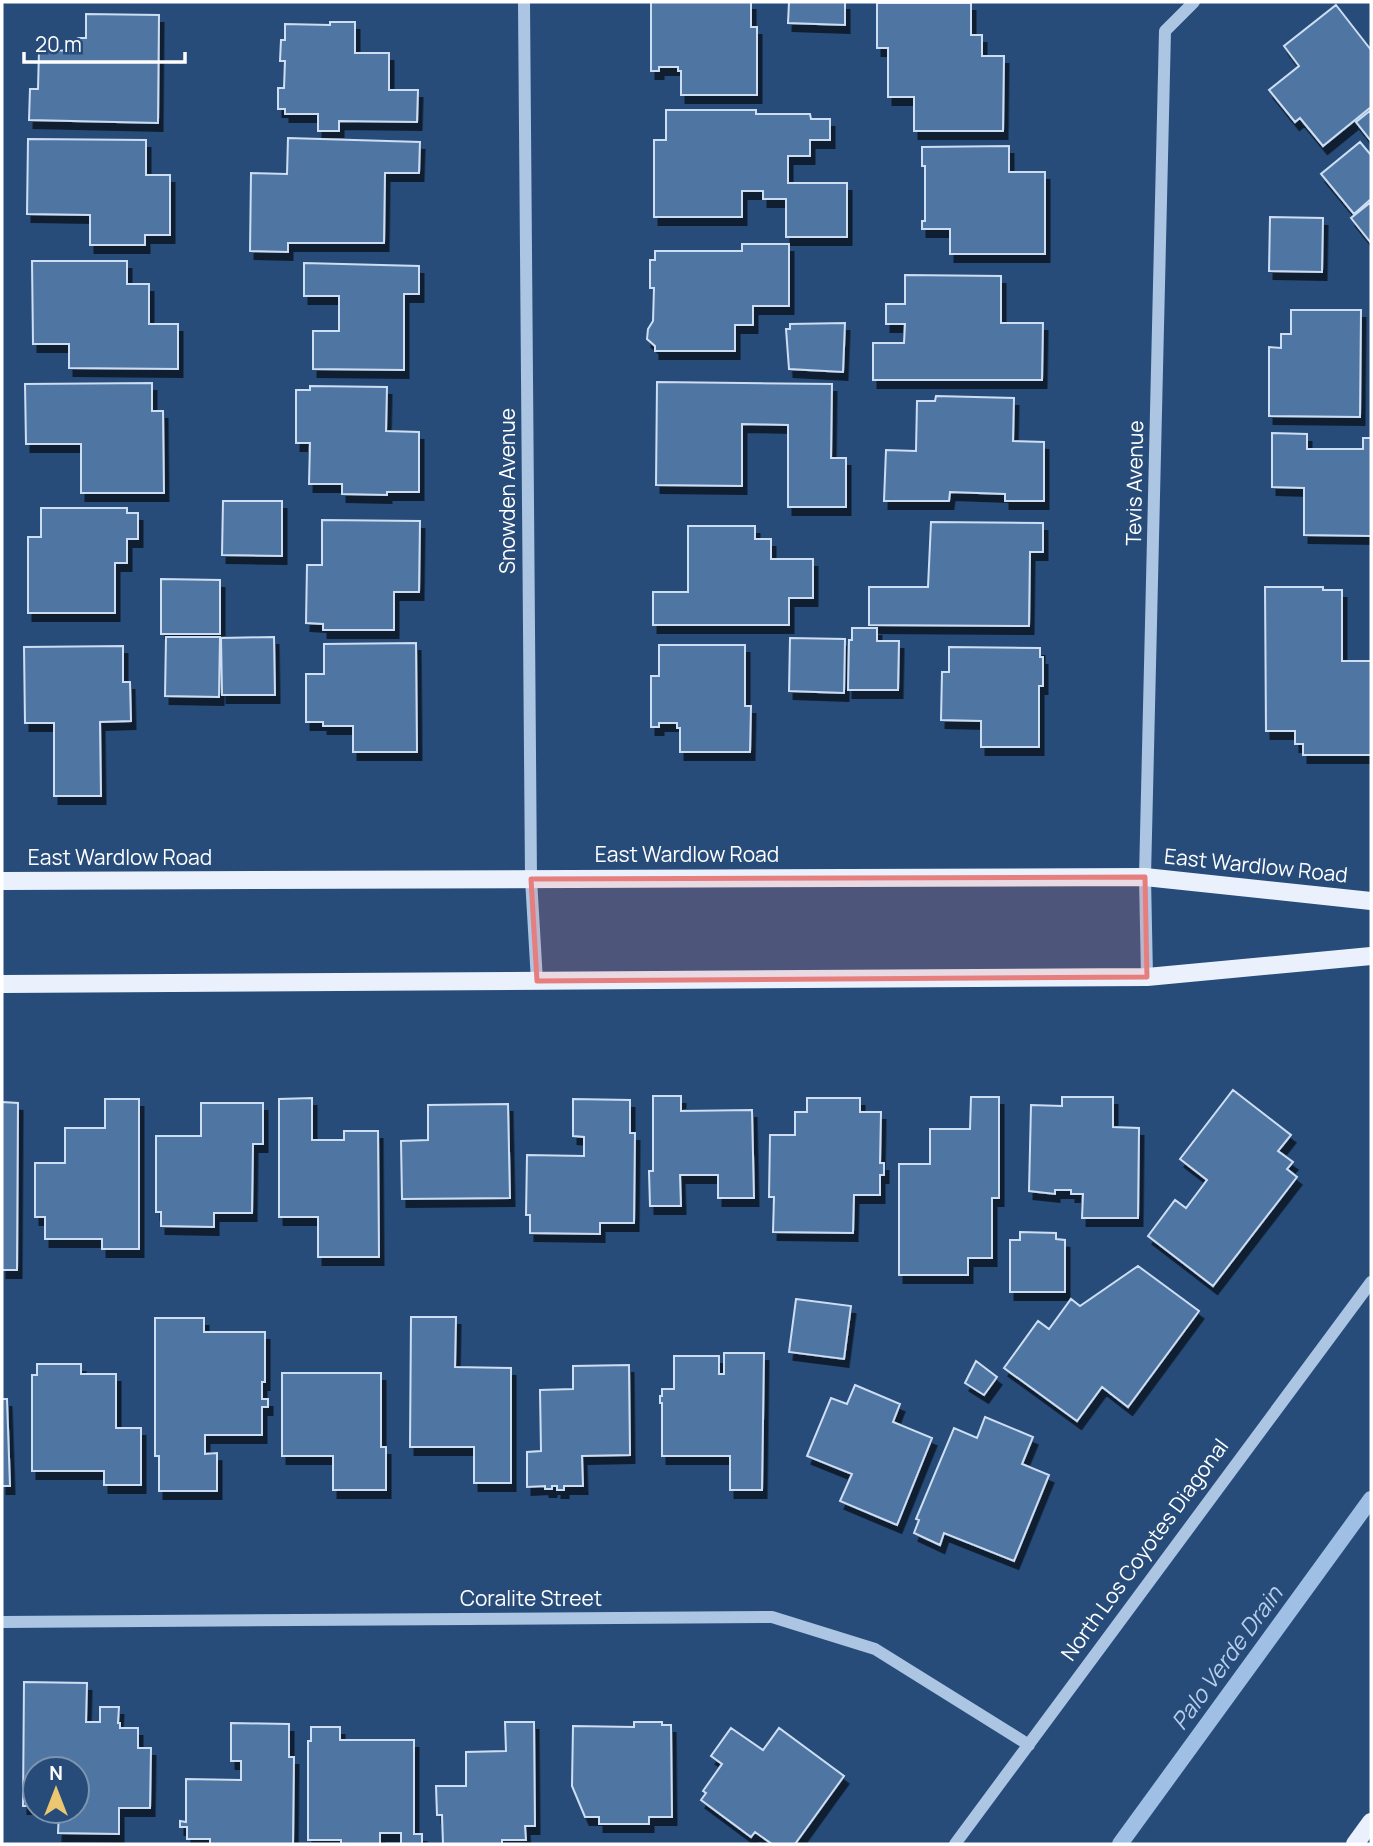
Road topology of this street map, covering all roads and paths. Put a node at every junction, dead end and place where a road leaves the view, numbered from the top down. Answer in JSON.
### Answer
{"nodes":[{"id":1,"x":524,"y":2,"type":"edge"},
{"id":2,"x":1194,"y":2,"type":"edge"},
{"id":3,"x":1145,"y":877,"type":"junction"},
{"id":4,"x":531,"y":879,"type":"junction"},
{"id":5,"x":2,"y":881,"type":"edge"},
{"id":6,"x":1371,"y":901,"type":"edge"},
{"id":7,"x":1371,"y":956,"type":"edge"},
{"id":8,"x":1147,"y":977,"type":"junction"},
{"id":9,"x":537,"y":981,"type":"junction"},
{"id":10,"x":2,"y":984,"type":"edge"},
{"id":11,"x":1371,"y":1282,"type":"edge"},
{"id":12,"x":2,"y":1622,"type":"edge"},
{"id":13,"x":1029,"y":1745,"type":"junction"},
{"id":14,"x":1371,"y":1822,"type":"edge"},
{"id":15,"x":955,"y":1844,"type":"edge"},
{"id":16,"x":1355,"y":1844,"type":"edge"}],
"edges":[{"from":1,"to":4,"type":"street","name":"Snowden Avenue"},
{"from":2,"to":3,"type":"street","name":"Tevis Avenue"},
{"from":3,"to":4,"type":"main road","name":"East Wardlow Road"},
{"from":3,"to":6,"type":"main road","name":"East Wardlow Road"},
{"from":3,"to":8,"type":"street","name":"Tevis Avenue"},
{"from":4,"to":5,"type":"main road","name":"East Wardlow Road"},
{"from":4,"to":9,"type":"street","name":"Snowden Avenue"},
{"from":7,"to":8,"type":"main road"},
{"from":8,"to":9,"type":"main road"},
{"from":9,"to":10,"type":"main road"},
{"from":11,"to":13,"type":"street","name":"North Los Coyotes Diagonal"},
{"from":12,"to":13,"type":"street","name":"Coralite Street"},
{"from":13,"to":15,"type":"street","name":"North Los Coyotes Diagonal"},
{"from":14,"to":16,"type":"main road"}]}
